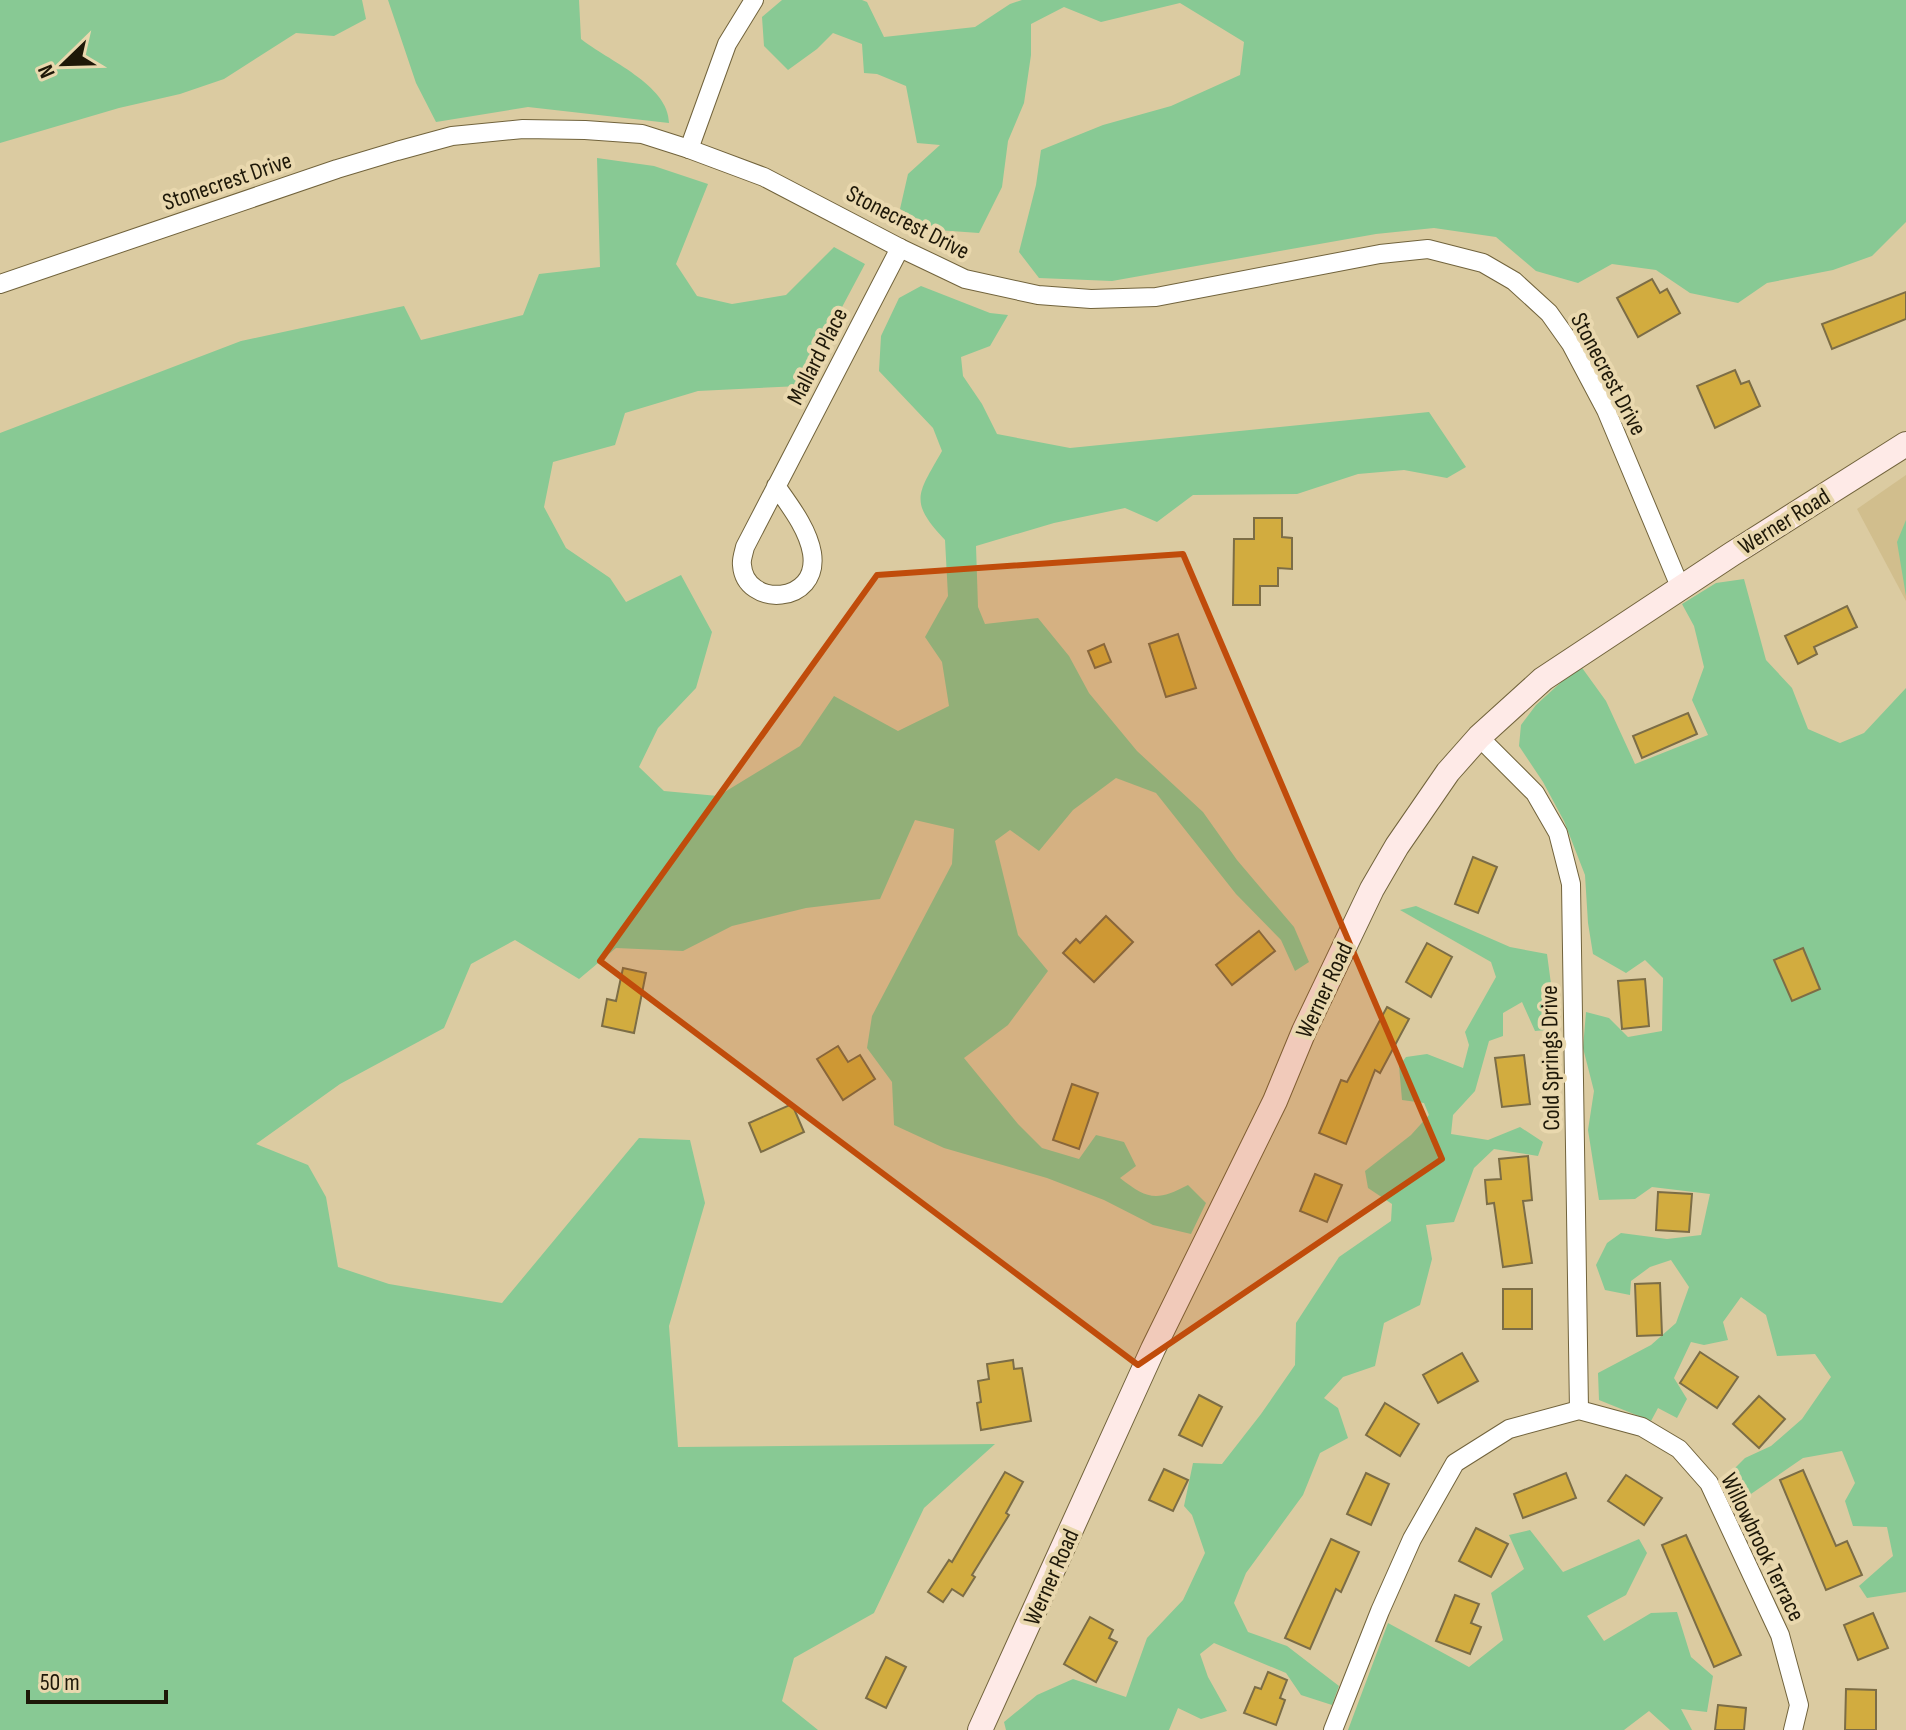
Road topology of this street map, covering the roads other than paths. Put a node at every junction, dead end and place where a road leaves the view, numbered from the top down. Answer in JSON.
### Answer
{"nodes":[{"id":1,"x":754,"y":0,"type":"edge"},
{"id":2,"x":689,"y":149,"type":"junction"},
{"id":3,"x":900,"y":248,"type":"junction"},
{"id":4,"x":0,"y":284,"type":"edge"},
{"id":5,"x":1906,"y":444,"type":"edge"},
{"id":6,"x":776,"y":486,"type":"junction"},
{"id":7,"x":1681,"y":589,"type":"junction"},
{"id":8,"x":1479,"y":737,"type":"junction"},
{"id":9,"x":1579,"y":1410,"type":"junction"},
{"id":10,"x":980,"y":1730,"type":"edge"},
{"id":11,"x":1333,"y":1730,"type":"edge"},
{"id":12,"x":1793,"y":1730,"type":"edge"}],
"edges":[{"from":1,"to":2,"type":"street"},
{"from":2,"to":3,"type":"street","name":"Stonecrest Drive"},
{"from":2,"to":4,"type":"street","name":"Stonecrest Drive"},
{"from":3,"to":6,"type":"street","name":"Mallard Place"},
{"from":3,"to":7,"type":"street","name":"Stonecrest Drive"},
{"from":5,"to":7,"type":"street","name":"Werner Road"},
{"from":6,"to":6,"type":"street","name":"Mallard Place"},
{"from":7,"to":8,"type":"street","name":"Werner Road"},
{"from":8,"to":9,"type":"street","name":"Cold Springs Drive"},
{"from":8,"to":10,"type":"street","name":"Werner Road"},
{"from":9,"to":11,"type":"street"},
{"from":9,"to":12,"type":"street","name":"Willowbrook Terrace"}]}
